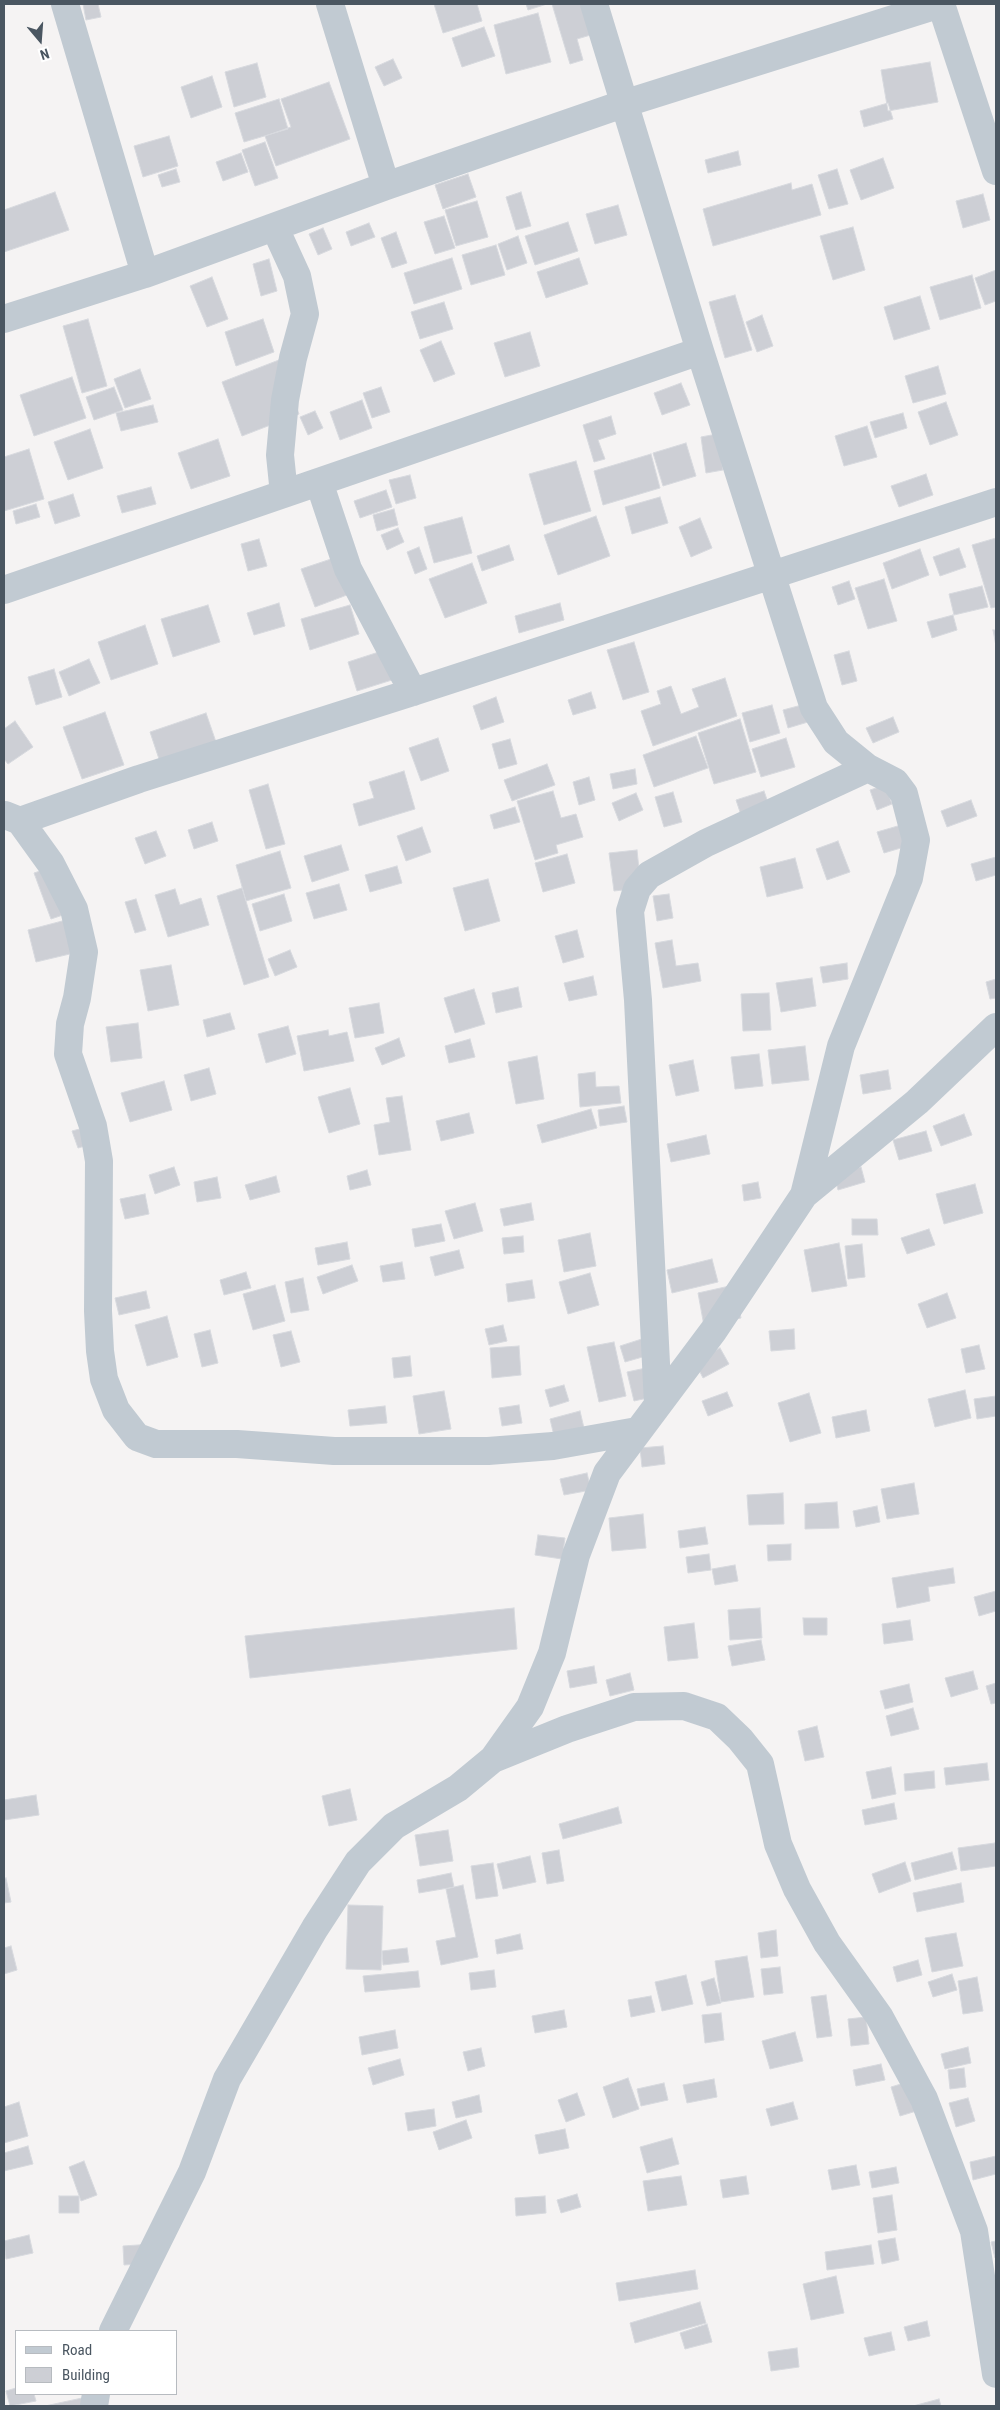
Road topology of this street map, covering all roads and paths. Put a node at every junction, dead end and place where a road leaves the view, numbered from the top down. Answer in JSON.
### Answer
{"nodes":[{"id":1,"x":65,"y":4,"type":"edge"},
{"id":2,"x":330,"y":4,"type":"edge"},
{"id":3,"x":594,"y":4,"type":"edge"},
{"id":4,"x":941,"y":4,"type":"edge"},
{"id":5,"x":623,"y":104,"type":"junction"},
{"id":6,"x":996,"y":171,"type":"edge"},
{"id":7,"x":386,"y":186,"type":"junction"},
{"id":8,"x":275,"y":228,"type":"junction"},
{"id":9,"x":145,"y":274,"type":"junction"},
{"id":10,"x":4,"y":320,"type":"edge"},
{"id":11,"x":700,"y":352,"type":"junction"},
{"id":12,"x":319,"y":482,"type":"junction"},
{"id":13,"x":284,"y":494,"type":"junction"},
{"id":14,"x":996,"y":502,"type":"edge"},
{"id":15,"x":772,"y":576,"type":"junction"},
{"id":16,"x":4,"y":590,"type":"edge"},
{"id":17,"x":413,"y":692,"type":"junction"},
{"id":18,"x":868,"y":768,"type":"junction"},
{"id":19,"x":12,"y":818,"type":"edge"},
{"id":20,"x":996,"y":1027,"type":"edge"},
{"id":21,"x":804,"y":1195,"type":"junction"},
{"id":22,"x":658,"y":1404,"type":"junction"},
{"id":23,"x":638,"y":1431,"type":"junction"},
{"id":24,"x":493,"y":1759,"type":"junction"},
{"id":25,"x":113,"y":2330,"type":"edge"},
{"id":26,"x":996,"y":2374,"type":"edge"}],
"edges":[{"from":1,"to":9,"type":"street"},
{"from":2,"to":7,"type":"street"},
{"from":3,"to":5,"type":"street"},
{"from":4,"to":5,"type":"street"},
{"from":4,"to":6,"type":"street"},
{"from":5,"to":7,"type":"street"},
{"from":5,"to":11,"type":"street"},
{"from":7,"to":8,"type":"street"},
{"from":8,"to":9,"type":"street"},
{"from":8,"to":13,"type":"street"},
{"from":9,"to":10,"type":"street"},
{"from":11,"to":12,"type":"street"},
{"from":11,"to":15,"type":"street"},
{"from":12,"to":13,"type":"street"},
{"from":12,"to":17,"type":"street"},
{"from":13,"to":16,"type":"street"},
{"from":14,"to":15,"type":"street"},
{"from":15,"to":17,"type":"street"},
{"from":15,"to":18,"type":"street"},
{"from":17,"to":19,"type":"street"},
{"from":18,"to":21,"type":"street"},
{"from":18,"to":22,"type":"street"},
{"from":19,"to":23,"type":"street"},
{"from":20,"to":21,"type":"street"},
{"from":21,"to":22,"type":"street"},
{"from":22,"to":23,"type":"street"},
{"from":23,"to":24,"type":"street"},
{"from":24,"to":25,"type":"street"},
{"from":24,"to":26,"type":"street"}]}
